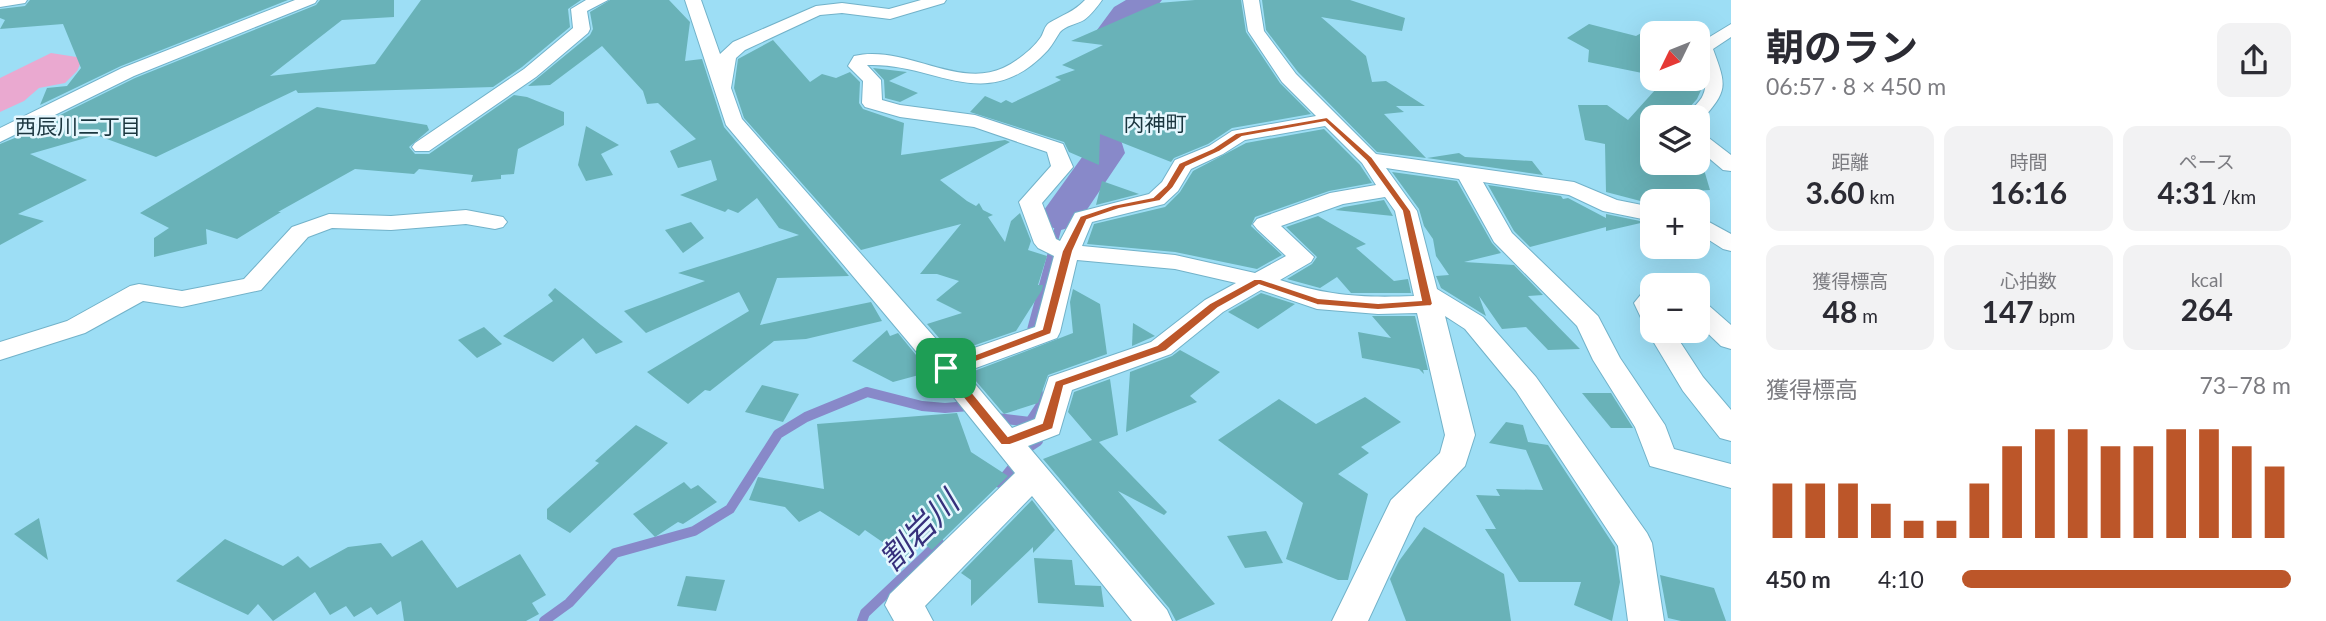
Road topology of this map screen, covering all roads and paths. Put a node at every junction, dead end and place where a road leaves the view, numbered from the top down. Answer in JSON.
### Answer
{"nodes":[{"id":1,"x":19,"y":0,"type":"edge"},
{"id":2,"x":309,"y":0,"type":"edge"},
{"id":3,"x":600,"y":0,"type":"edge"},
{"id":4,"x":693,"y":0,"type":"edge"},
{"id":5,"x":938,"y":0,"type":"edge"},
{"id":6,"x":1094,"y":0,"type":"edge"},
{"id":7,"x":1251,"y":0,"type":"edge"},
{"id":8,"x":0,"y":2,"type":"edge"},
{"id":9,"x":849,"y":4,"type":"edge"},
{"id":10,"x":1731,"y":29,"type":"edge"},
{"id":11,"x":723,"y":88,"type":"junction"},
{"id":12,"x":1705,"y":105,"type":"edge"},
{"id":13,"x":1327,"y":120,"type":"junction"},
{"id":14,"x":0,"y":136,"type":"edge"},
{"id":15,"x":422,"y":147,"type":"dead end"},
{"id":16,"x":1710,"y":148,"type":"edge"},
{"id":17,"x":1369,"y":159,"type":"junction"},
{"id":18,"x":1731,"y":165,"type":"edge"},
{"id":19,"x":1466,"y":172,"type":"junction"},
{"id":20,"x":1392,"y":189,"type":"junction"},
{"id":21,"x":1640,"y":212,"type":"edge"},
{"id":22,"x":495,"y":222,"type":"dead end"},
{"id":23,"x":1710,"y":227,"type":"edge"},
{"id":24,"x":1710,"y":231,"type":"edge"},
{"id":25,"x":1731,"y":233,"type":"edge"},
{"id":26,"x":1731,"y":244,"type":"edge"},
{"id":27,"x":1060,"y":249,"type":"junction"},
{"id":28,"x":1258,"y":281,"type":"junction"},
{"id":29,"x":1426,"y":298,"type":"junction"},
{"id":30,"x":1710,"y":321,"type":"edge"},
{"id":31,"x":1731,"y":340,"type":"edge"},
{"id":32,"x":1667,"y":343,"type":"edge"},
{"id":33,"x":0,"y":351,"type":"edge"},
{"id":34,"x":946,"y":368,"type":"junction"},
{"id":35,"x":968,"y":395,"type":"joint"},
{"id":36,"x":1729,"y":427,"type":"edge"},
{"id":37,"x":1018,"y":445,"type":"junction"},
{"id":38,"x":1731,"y":476,"type":"edge"},
{"id":39,"x":915,"y":621,"type":"edge"},
{"id":40,"x":1154,"y":621,"type":"edge"},
{"id":41,"x":1350,"y":621,"type":"edge"},
{"id":42,"x":1646,"y":621,"type":"edge"}],
"edges":[{"from":1,"to":8,"type":"street"},
{"from":2,"to":14,"type":"street"},
{"from":3,"to":15,"type":"street"},
{"from":4,"to":11,"type":"street"},
{"from":5,"to":9,"type":"street"},
{"from":6,"to":27,"type":"street"},
{"from":7,"to":13,"type":"street"},
{"from":9,"to":11,"type":"street"},
{"from":10,"to":12,"type":"street"},
{"from":11,"to":34,"type":"street"},
{"from":13,"to":17,"type":"street"},
{"from":13,"to":27,"type":"street"},
{"from":16,"to":18,"type":"street"},
{"from":17,"to":19,"type":"street"},
{"from":17,"to":20,"type":"street"},
{"from":19,"to":21,"type":"street"},
{"from":19,"to":38,"type":"street"},
{"from":20,"to":28,"type":"street"},
{"from":20,"to":29,"type":"street"},
{"from":22,"to":33,"type":"street"},
{"from":23,"to":25,"type":"street"},
{"from":24,"to":26,"type":"street"},
{"from":27,"to":28,"type":"street"},
{"from":27,"to":34,"type":"street"},
{"from":28,"to":29,"type":"street"},
{"from":28,"to":37,"type":"street"},
{"from":29,"to":41,"type":"street"},
{"from":29,"to":42,"type":"street"},
{"from":30,"to":31,"type":"street"},
{"from":32,"to":36,"type":"street"},
{"from":34,"to":35,"type":"street"},
{"from":35,"to":37,"type":"street"},
{"from":37,"to":39,"type":"street"},
{"from":37,"to":40,"type":"street"}]}
